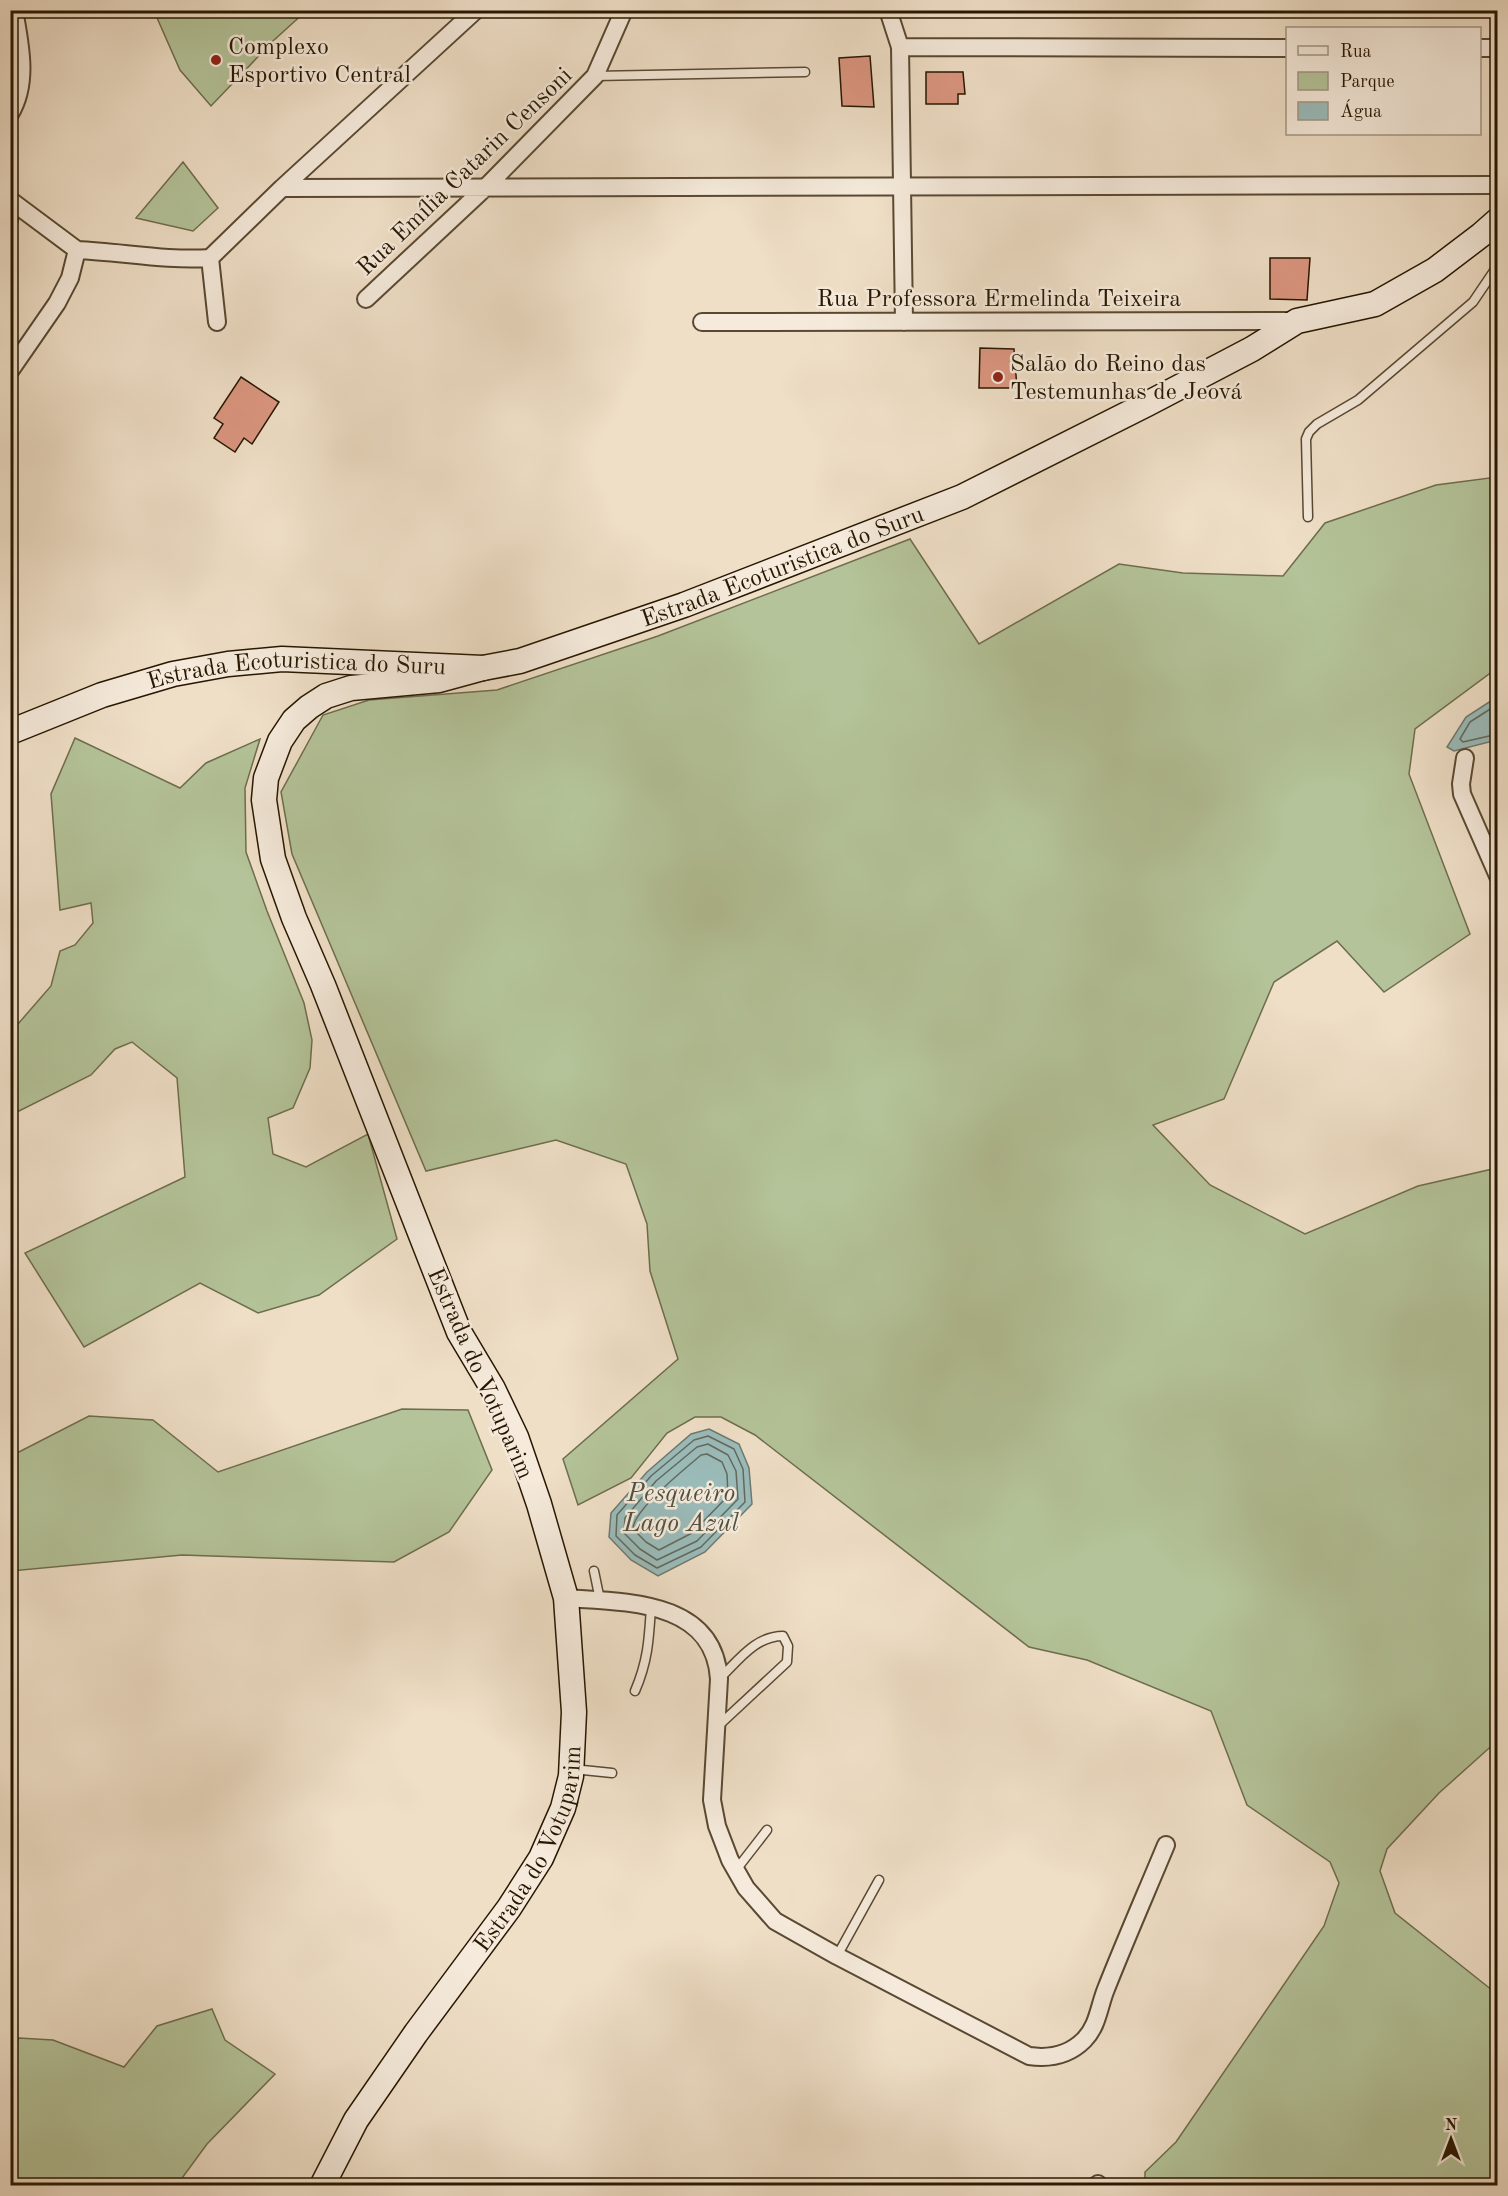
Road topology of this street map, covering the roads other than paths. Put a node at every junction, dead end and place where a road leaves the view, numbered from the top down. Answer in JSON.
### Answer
{"nodes":[{"id":1,"x":14,"y":10,"type":"edge"},
{"id":2,"x":476,"y":10,"type":"edge"},
{"id":3,"x":624,"y":10,"type":"edge"},
{"id":4,"x":888,"y":10,"type":"edge"},
{"id":5,"x":900,"y":47,"type":"junction"},
{"id":6,"x":1286,"y":48,"type":"edge"},
{"id":7,"x":1481,"y":48,"type":"edge"},
{"id":8,"x":1497,"y":48,"type":"edge"},
{"id":9,"x":805,"y":72,"type":"dead end"},
{"id":10,"x":596,"y":76,"type":"junction"},
{"id":11,"x":10,"y":114,"type":"edge"},
{"id":12,"x":1497,"y":185,"type":"edge"},
{"id":13,"x":902,"y":186,"type":"junction"},
{"id":14,"x":486,"y":187,"type":"junction"},
{"id":15,"x":282,"y":188,"type":"junction"},
{"id":16,"x":14,"y":202,"type":"edge"},
{"id":17,"x":1489,"y":231,"type":"edge"},
{"id":18,"x":10,"y":234,"type":"edge"},
{"id":19,"x":77,"y":250,"type":"junction"},
{"id":20,"x":210,"y":258,"type":"junction"},
{"id":21,"x":1497,"y":265,"type":"edge"},
{"id":22,"x":366,"y":299,"type":"dead end"},
{"id":23,"x":1297,"y":321,"type":"junction"},
{"id":24,"x":217,"y":322,"type":"dead end"},
{"id":25,"x":702,"y":322,"type":"dead end"},
{"id":26,"x":904,"y":322,"type":"junction"},
{"id":27,"x":10,"y":370,"type":"edge"},
{"id":28,"x":1308,"y":517,"type":"dead end"},
{"id":29,"x":483,"y":668,"type":"junction"},
{"id":30,"x":10,"y":732,"type":"edge"},
{"id":31,"x":1465,"y":758,"type":"dead end"},
{"id":32,"x":1497,"y":876,"type":"edge"},
{"id":33,"x":594,"y":1571,"type":"dead end"},
{"id":34,"x":566,"y":1598,"type":"junction"},
{"id":35,"x":600,"y":1600,"type":"junction"},
{"id":36,"x":651,"y":1607,"type":"junction"},
{"id":37,"x":719,"y":1679,"type":"junction"},
{"id":38,"x":635,"y":1691,"type":"dead end"},
{"id":39,"x":717,"y":1728,"type":"junction"},
{"id":40,"x":571,"y":1769,"type":"junction"},
{"id":41,"x":612,"y":1773,"type":"dead end"},
{"id":42,"x":767,"y":1830,"type":"dead end"},
{"id":43,"x":1166,"y":1845,"type":"dead end"},
{"id":44,"x":736,"y":1871,"type":"junction"},
{"id":45,"x":879,"y":1880,"type":"dead end"},
{"id":46,"x":837,"y":1956,"type":"junction"},
{"id":47,"x":322,"y":2186,"type":"edge"}],
"edges":[{"from":1,"to":11,"type":"street"},
{"from":2,"to":15,"type":"street"},
{"from":3,"to":10,"type":"street","name":"Rua Emília Catarin Censoni"},
{"from":4,"to":5,"type":"street"},
{"from":5,"to":6,"type":"street"},
{"from":5,"to":13,"type":"street"},
{"from":7,"to":8,"type":"street"},
{"from":9,"to":10,"type":"lane"},
{"from":10,"to":14,"type":"street","name":"Rua Emília Catarin Censoni"},
{"from":12,"to":13,"type":"street"},
{"from":13,"to":14,"type":"street"},
{"from":13,"to":26,"type":"street"},
{"from":14,"to":15,"type":"street"},
{"from":14,"to":22,"type":"street","name":"Rua Emília Catarin Censoni"},
{"from":15,"to":20,"type":"street"},
{"from":16,"to":18,"type":"lane"},
{"from":16,"to":19,"type":"street"},
{"from":17,"to":23,"type":"street","name":"Estrada Ecoturistica do Suru"},
{"from":19,"to":20,"type":"street"},
{"from":19,"to":27,"type":"street"},
{"from":20,"to":24,"type":"street"},
{"from":21,"to":28,"type":"lane"},
{"from":23,"to":26,"type":"street","name":"Rua Professora Ermelinda Teixeira"},
{"from":23,"to":29,"type":"street","name":"Estrada Ecoturistica do Suru"},
{"from":25,"to":26,"type":"street","name":"Rua Professora Ermelinda Teixeira"},
{"from":29,"to":30,"type":"street","name":"Estrada Ecoturistica do Suru"},
{"from":29,"to":34,"type":"street","name":"Estrada do Votuparim"},
{"from":31,"to":32,"type":"street"},
{"from":33,"to":35,"type":"lane"},
{"from":34,"to":35,"type":"street"},
{"from":34,"to":40,"type":"street","name":"Estrada do Votuparim"},
{"from":35,"to":36,"type":"street"},
{"from":36,"to":37,"type":"street"},
{"from":36,"to":38,"type":"lane"},
{"from":37,"to":39,"type":"street"},
{"from":37,"to":39,"type":"lane"},
{"from":39,"to":44,"type":"street"},
{"from":40,"to":41,"type":"lane"},
{"from":40,"to":47,"type":"street","name":"Estrada do Votuparim"},
{"from":42,"to":44,"type":"lane"},
{"from":43,"to":46,"type":"street"},
{"from":44,"to":46,"type":"street"},
{"from":45,"to":46,"type":"lane"}]}
